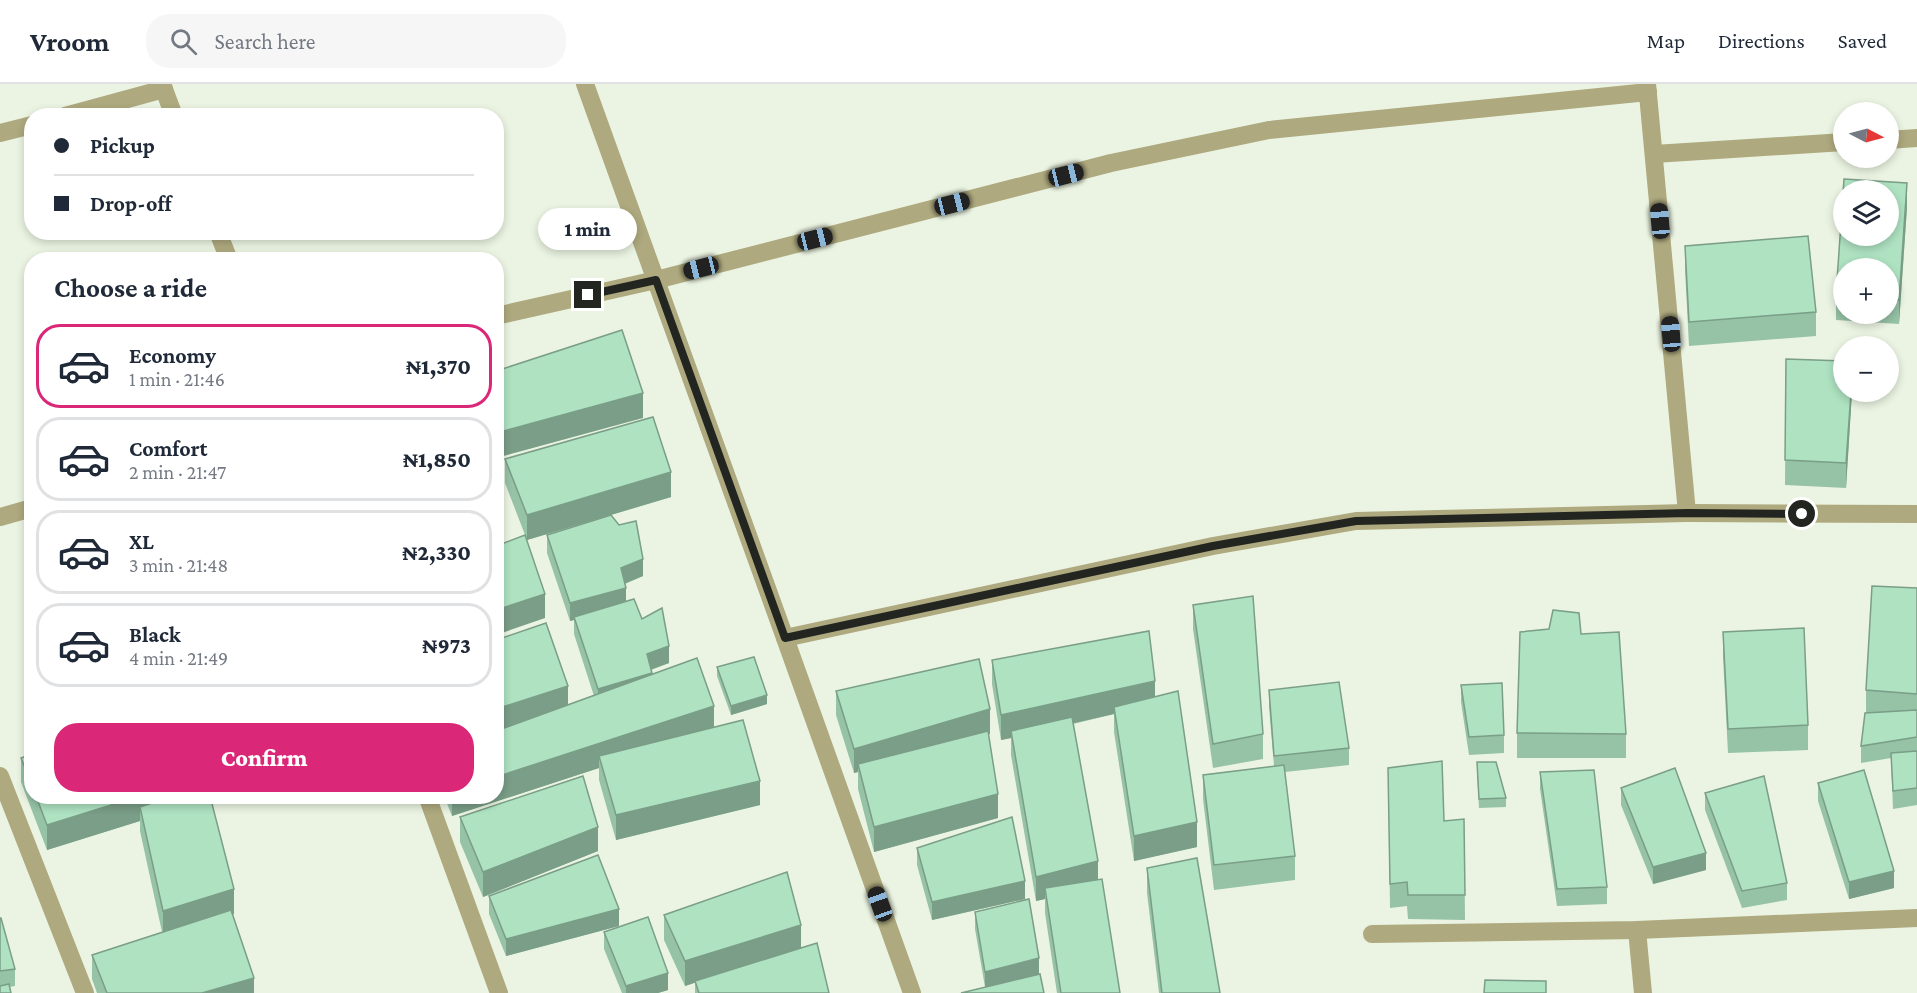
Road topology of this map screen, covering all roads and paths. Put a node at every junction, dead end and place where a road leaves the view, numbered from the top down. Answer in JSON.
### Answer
{"nodes":[{"id":1,"x":585,"y":84,"type":"edge"},
{"id":2,"x":163,"y":86,"type":"edge"},
{"id":3,"x":1647,"y":88,"type":"edge"},
{"id":4,"x":91,"y":108,"type":"edge"},
{"id":5,"x":171,"y":108,"type":"edge"},
{"id":6,"x":24,"y":127,"type":"edge"},
{"id":7,"x":0,"y":133,"type":"edge"},
{"id":8,"x":1917,"y":138,"type":"edge"},
{"id":9,"x":1899,"y":139,"type":"edge"},
{"id":10,"x":1833,"y":143,"type":"edge"},
{"id":11,"x":1654,"y":154,"type":"junction"},
{"id":12,"x":656,"y":280,"type":"junction"},
{"id":13,"x":504,"y":314,"type":"edge"},
{"id":14,"x":24,"y":510,"type":"edge"},
{"id":15,"x":1687,"y":513,"type":"junction"},
{"id":16,"x":1917,"y":514,"type":"edge"},
{"id":17,"x":0,"y":517,"type":"edge"},
{"id":18,"x":785,"y":638,"type":"junction"},
{"id":19,"x":0,"y":776,"type":"edge"},
{"id":20,"x":431,"y":804,"type":"edge"},
{"id":21,"x":1917,"y":918,"type":"edge"},
{"id":22,"x":1637,"y":930,"type":"junction"},
{"id":23,"x":1372,"y":934,"type":"dead end"},
{"id":24,"x":85,"y":993,"type":"edge"},
{"id":25,"x":499,"y":993,"type":"edge"},
{"id":26,"x":912,"y":993,"type":"edge"},
{"id":27,"x":1643,"y":993,"type":"edge"}],
"edges":[{"from":1,"to":12,"type":"street"},
{"from":2,"to":4,"type":"street"},
{"from":2,"to":5,"type":"street"},
{"from":3,"to":11,"type":"street"},
{"from":3,"to":12,"type":"street"},
{"from":6,"to":7,"type":"street"},
{"from":8,"to":9,"type":"street"},
{"from":10,"to":11,"type":"street"},
{"from":11,"to":15,"type":"street"},
{"from":12,"to":13,"type":"street"},
{"from":12,"to":18,"type":"street"},
{"from":14,"to":17,"type":"street"},
{"from":15,"to":16,"type":"street"},
{"from":15,"to":18,"type":"street"},
{"from":18,"to":26,"type":"street"},
{"from":19,"to":24,"type":"street"},
{"from":20,"to":25,"type":"street"},
{"from":21,"to":22,"type":"street"},
{"from":22,"to":23,"type":"street"},
{"from":22,"to":27,"type":"street"}]}
